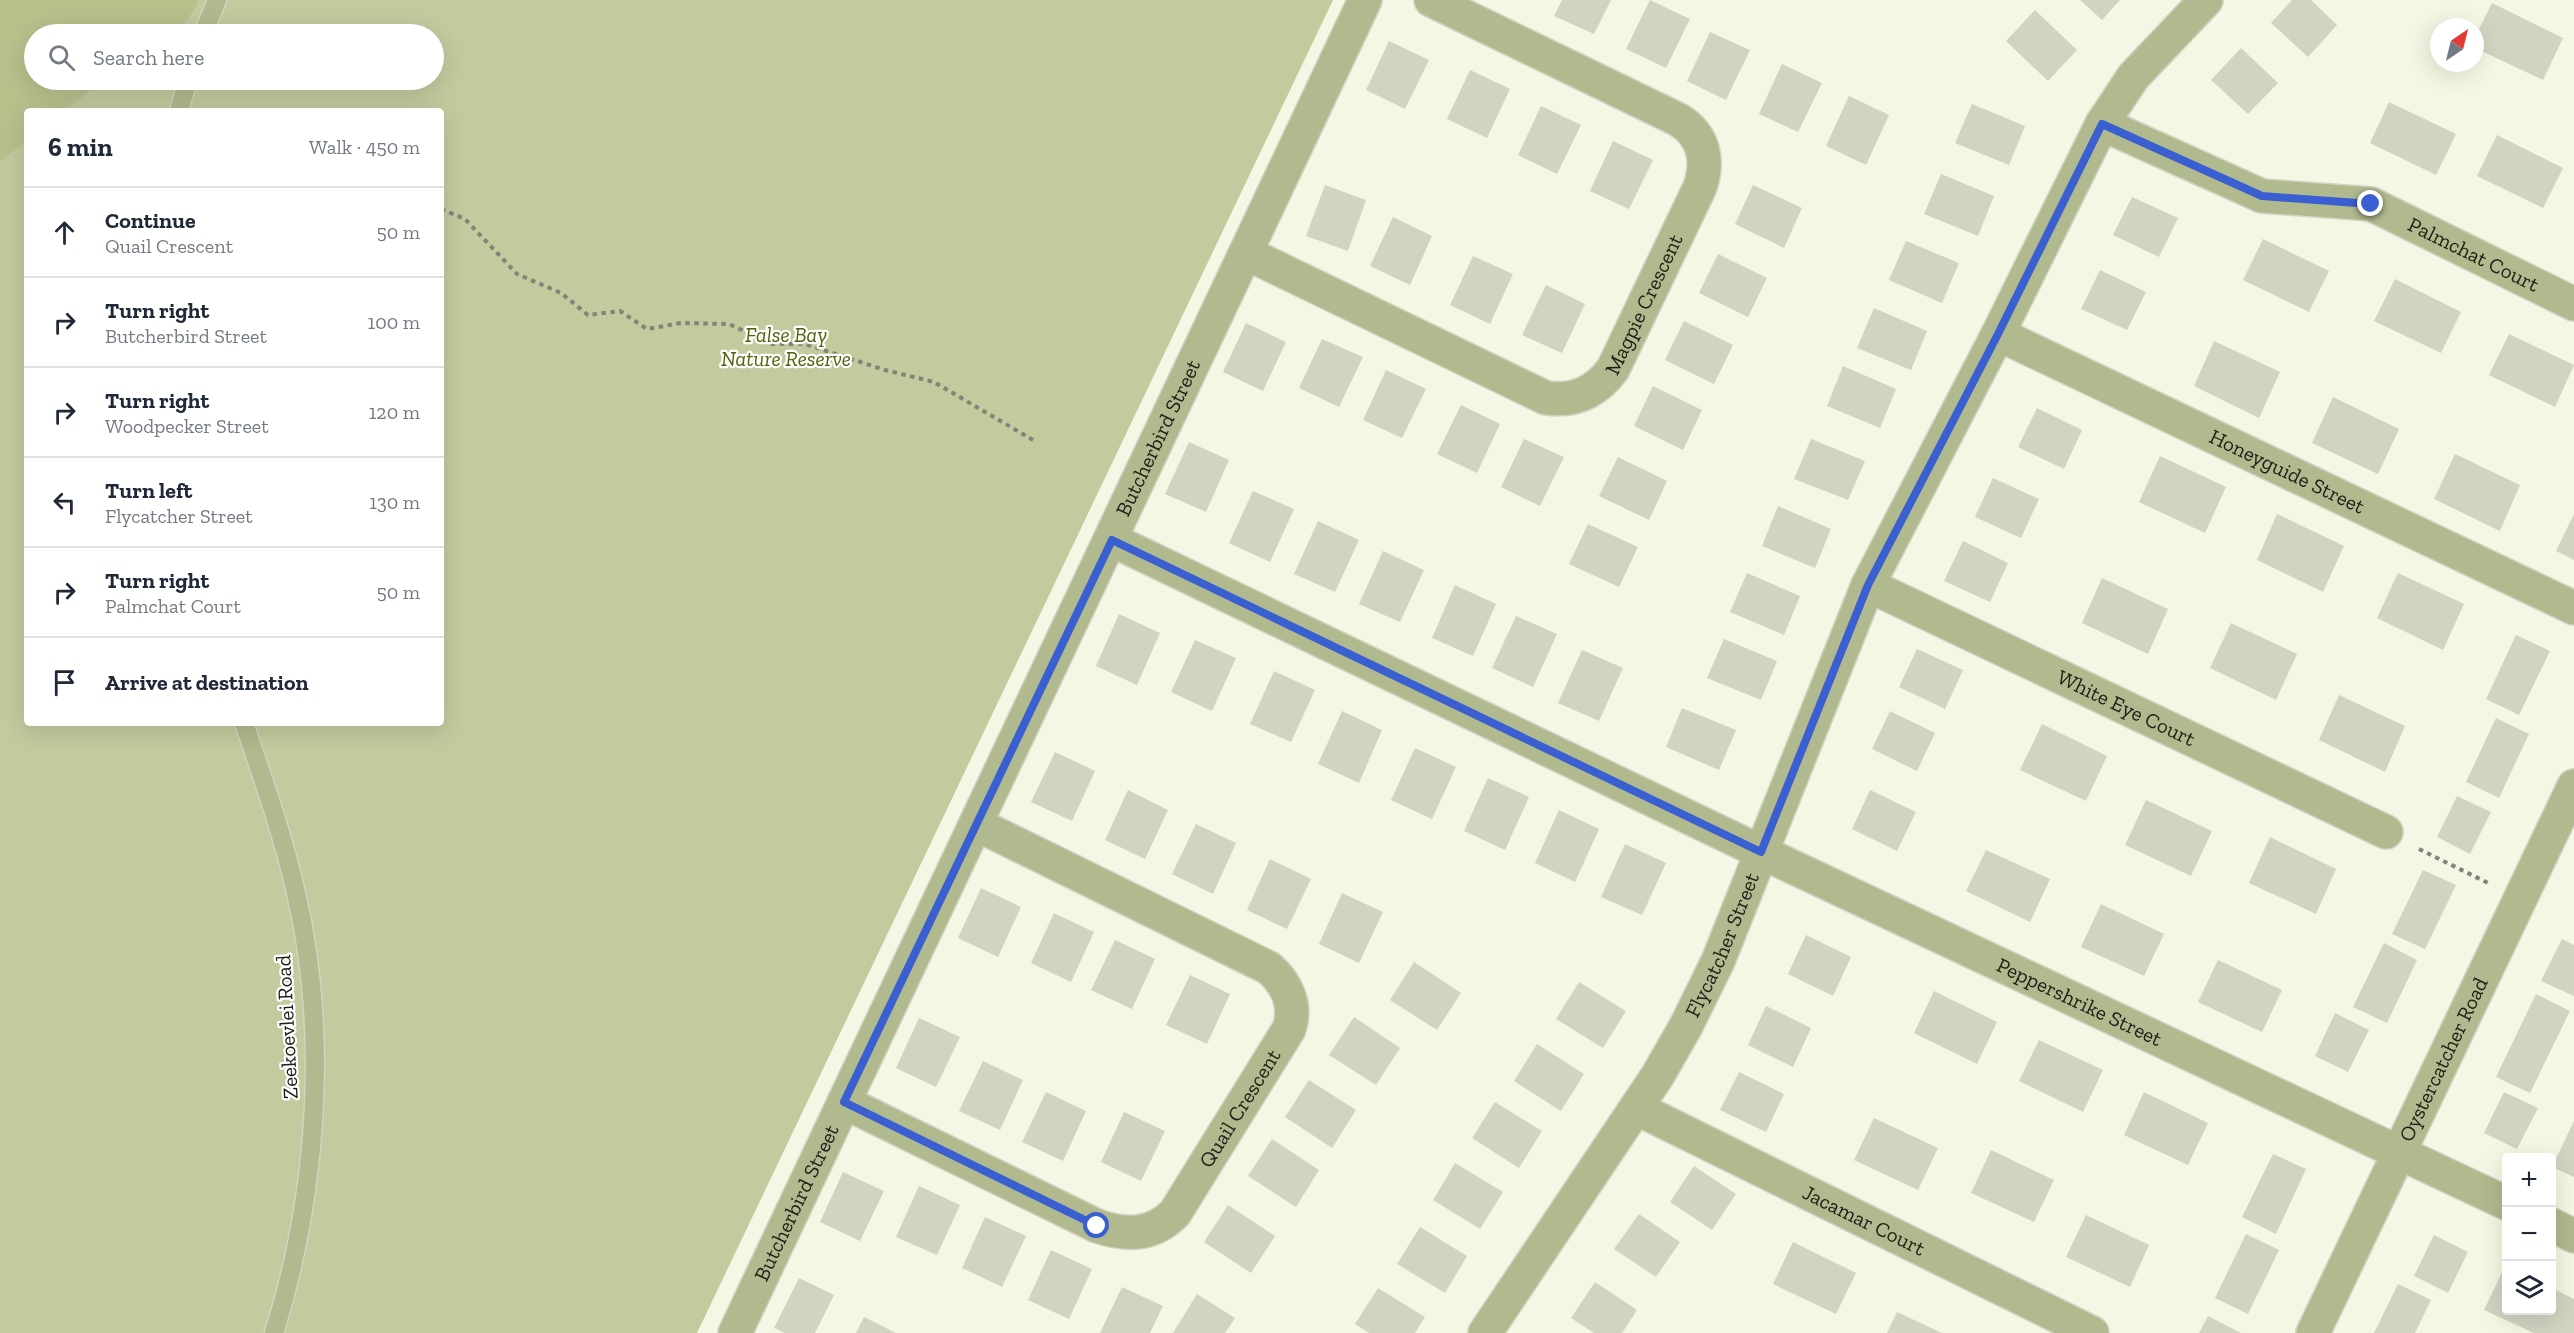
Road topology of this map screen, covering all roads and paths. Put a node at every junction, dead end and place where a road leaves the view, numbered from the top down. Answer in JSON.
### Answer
{"nodes":[{"id":1,"x":217,"y":0,"type":"edge"},
{"id":2,"x":1365,"y":0,"type":"edge"},
{"id":3,"x":1431,"y":0,"type":"edge"},
{"id":4,"x":2206,"y":0,"type":"edge"},
{"id":5,"x":207,"y":24,"type":"edge"},
{"id":6,"x":185,"y":90,"type":"edge"},
{"id":7,"x":180,"y":108,"type":"edge"},
{"id":8,"x":2102,"y":124,"type":"junction"},
{"id":9,"x":444,"y":210,"type":"edge"},
{"id":10,"x":1246,"y":253,"type":"junction"},
{"id":11,"x":2574,"y":304,"type":"edge"},
{"id":12,"x":1998,"y":334,"type":"junction"},
{"id":13,"x":1033,"y":440,"type":"dead end"},
{"id":14,"x":1112,"y":540,"type":"junction"},
{"id":15,"x":1868,"y":585,"type":"junction"},
{"id":16,"x":2574,"y":608,"type":"edge"},
{"id":17,"x":245,"y":726,"type":"edge"},
{"id":18,"x":2574,"y":786,"type":"edge"},
{"id":19,"x":976,"y":824,"type":"junction"},
{"id":20,"x":2386,"y":832,"type":"joint"},
{"id":21,"x":1761,"y":852,"type":"junction"},
{"id":22,"x":2520,"y":899,"type":"junction"},
{"id":23,"x":844,"y":1102,"type":"junction"},
{"id":24,"x":1636,"y":1108,"type":"junction"},
{"id":25,"x":2399,"y":1150,"type":"junction"},
{"id":26,"x":2502,"y":1201,"type":"edge"},
{"id":27,"x":2556,"y":1227,"type":"edge"},
{"id":28,"x":2574,"y":1236,"type":"edge"},
{"id":29,"x":1492,"y":1330,"type":"edge"},
{"id":30,"x":274,"y":1333,"type":"edge"},
{"id":31,"x":735,"y":1333,"type":"edge"},
{"id":32,"x":2092,"y":1333,"type":"edge"},
{"id":33,"x":2313,"y":1333,"type":"edge"}],
"edges":[{"from":1,"to":5,"type":"lane"},
{"from":2,"to":10,"type":"street","name":"Butcherbird Street"},
{"from":3,"to":10,"type":"street","name":"Magpie Crescent"},
{"from":4,"to":8,"type":"street","name":"Flycatcher Street"},
{"from":6,"to":7,"type":"lane"},
{"from":8,"to":11,"type":"street","name":"Palmchat Court"},
{"from":8,"to":12,"type":"street","name":"Flycatcher Street"},
{"from":9,"to":13,"type":"path"},
{"from":10,"to":14,"type":"street","name":"Butcherbird Street"},
{"from":12,"to":15,"type":"street","name":"Flycatcher Street"},
{"from":12,"to":16,"type":"street","name":"Honeyguide Street"},
{"from":14,"to":19,"type":"street","name":"Butcherbird Street"},
{"from":14,"to":21,"type":"street","name":"Peppershrike Street"},
{"from":15,"to":20,"type":"street","name":"White Eye Court"},
{"from":15,"to":21,"type":"street","name":"Flycatcher Street"},
{"from":17,"to":30,"type":"lane","name":"Zeekoevlei Road"},
{"from":18,"to":22,"type":"street","name":"Oystercatcher Road"},
{"from":19,"to":23,"type":"street","name":"Butcherbird Street"},
{"from":19,"to":23,"type":"street","name":"Quail Crescent"},
{"from":20,"to":22,"type":"path"},
{"from":21,"to":24,"type":"street","name":"Flycatcher Street"},
{"from":21,"to":25,"type":"street","name":"Peppershrike Street"},
{"from":22,"to":25,"type":"street","name":"Oystercatcher Road"},
{"from":23,"to":31,"type":"street","name":"Butcherbird Street"},
{"from":24,"to":29,"type":"street","name":"Flycatcher Street"},
{"from":24,"to":32,"type":"street","name":"Jacamar Court"},
{"from":25,"to":26,"type":"street","name":"Peppershrike Street"},
{"from":25,"to":33,"type":"street","name":"Oystercatcher Road"},
{"from":27,"to":28,"type":"street"}]}
